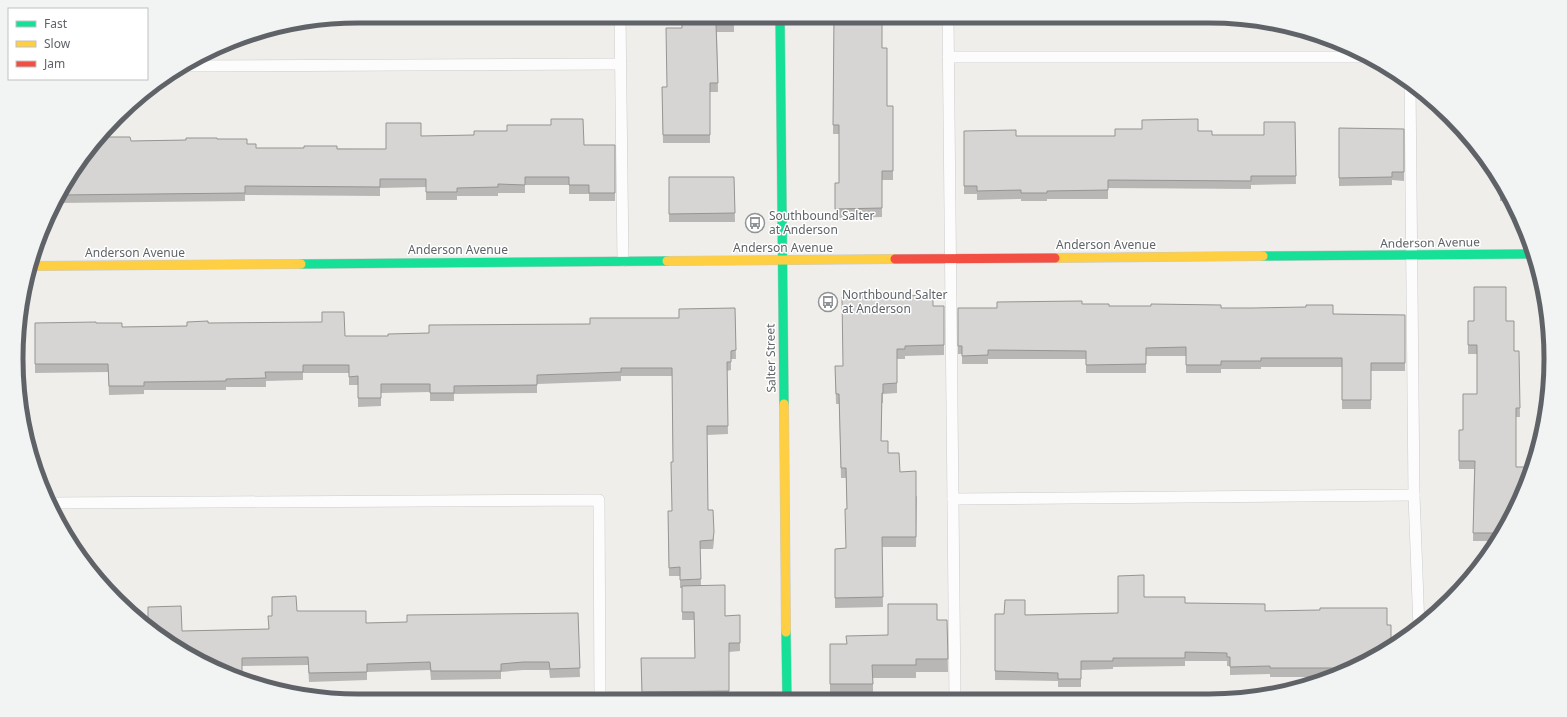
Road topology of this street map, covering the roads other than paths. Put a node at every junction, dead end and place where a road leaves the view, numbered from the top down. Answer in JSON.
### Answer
{"nodes":[{"id":1,"x":620,"y":23,"type":"edge"},
{"id":2,"x":780,"y":23,"type":"edge"},
{"id":3,"x":948,"y":23,"type":"edge"},
{"id":4,"x":948,"y":57,"type":"junction"},
{"id":5,"x":1355,"y":57,"type":"edge"},
{"id":6,"x":621,"y":64,"type":"junction"},
{"id":7,"x":195,"y":66,"type":"edge"},
{"id":8,"x":1410,"y":90,"type":"edge"},
{"id":9,"x":1527,"y":254,"type":"edge"},
{"id":10,"x":1412,"y":255,"type":"junction"},
{"id":11,"x":950,"y":259,"type":"junction"},
{"id":12,"x":782,"y":260,"type":"junction"},
{"id":13,"x":623,"y":261,"type":"junction"},
{"id":14,"x":36,"y":266,"type":"edge"},
{"id":15,"x":1414,"y":495,"type":"junction"},
{"id":16,"x":953,"y":499,"type":"junction"},
{"id":17,"x":56,"y":503,"type":"edge"},
{"id":18,"x":1419,"y":620,"type":"edge"},
{"id":19,"x":600,"y":694,"type":"edge"},
{"id":20,"x":788,"y":694,"type":"edge"},
{"id":21,"x":955,"y":694,"type":"edge"}],
"edges":[{"from":1,"to":6,"type":"lane"},
{"from":2,"to":12,"type":"street","name":"Salter Street"},
{"from":3,"to":4,"type":"lane"},
{"from":4,"to":5,"type":"lane"},
{"from":4,"to":11,"type":"lane"},
{"from":6,"to":7,"type":"lane"},
{"from":6,"to":13,"type":"lane"},
{"from":8,"to":10,"type":"lane"},
{"from":9,"to":10,"type":"street","name":"Anderson Avenue"},
{"from":10,"to":11,"type":"street","name":"Anderson Avenue"},
{"from":10,"to":15,"type":"lane"},
{"from":11,"to":12,"type":"street","name":"Anderson Avenue"},
{"from":11,"to":16,"type":"lane"},
{"from":12,"to":13,"type":"street","name":"Anderson Avenue"},
{"from":12,"to":20,"type":"street","name":"Salter Street"},
{"from":13,"to":14,"type":"street","name":"Anderson Avenue"},
{"from":15,"to":16,"type":"lane"},
{"from":15,"to":18,"type":"lane"},
{"from":16,"to":21,"type":"lane"},
{"from":17,"to":19,"type":"lane"}]}
